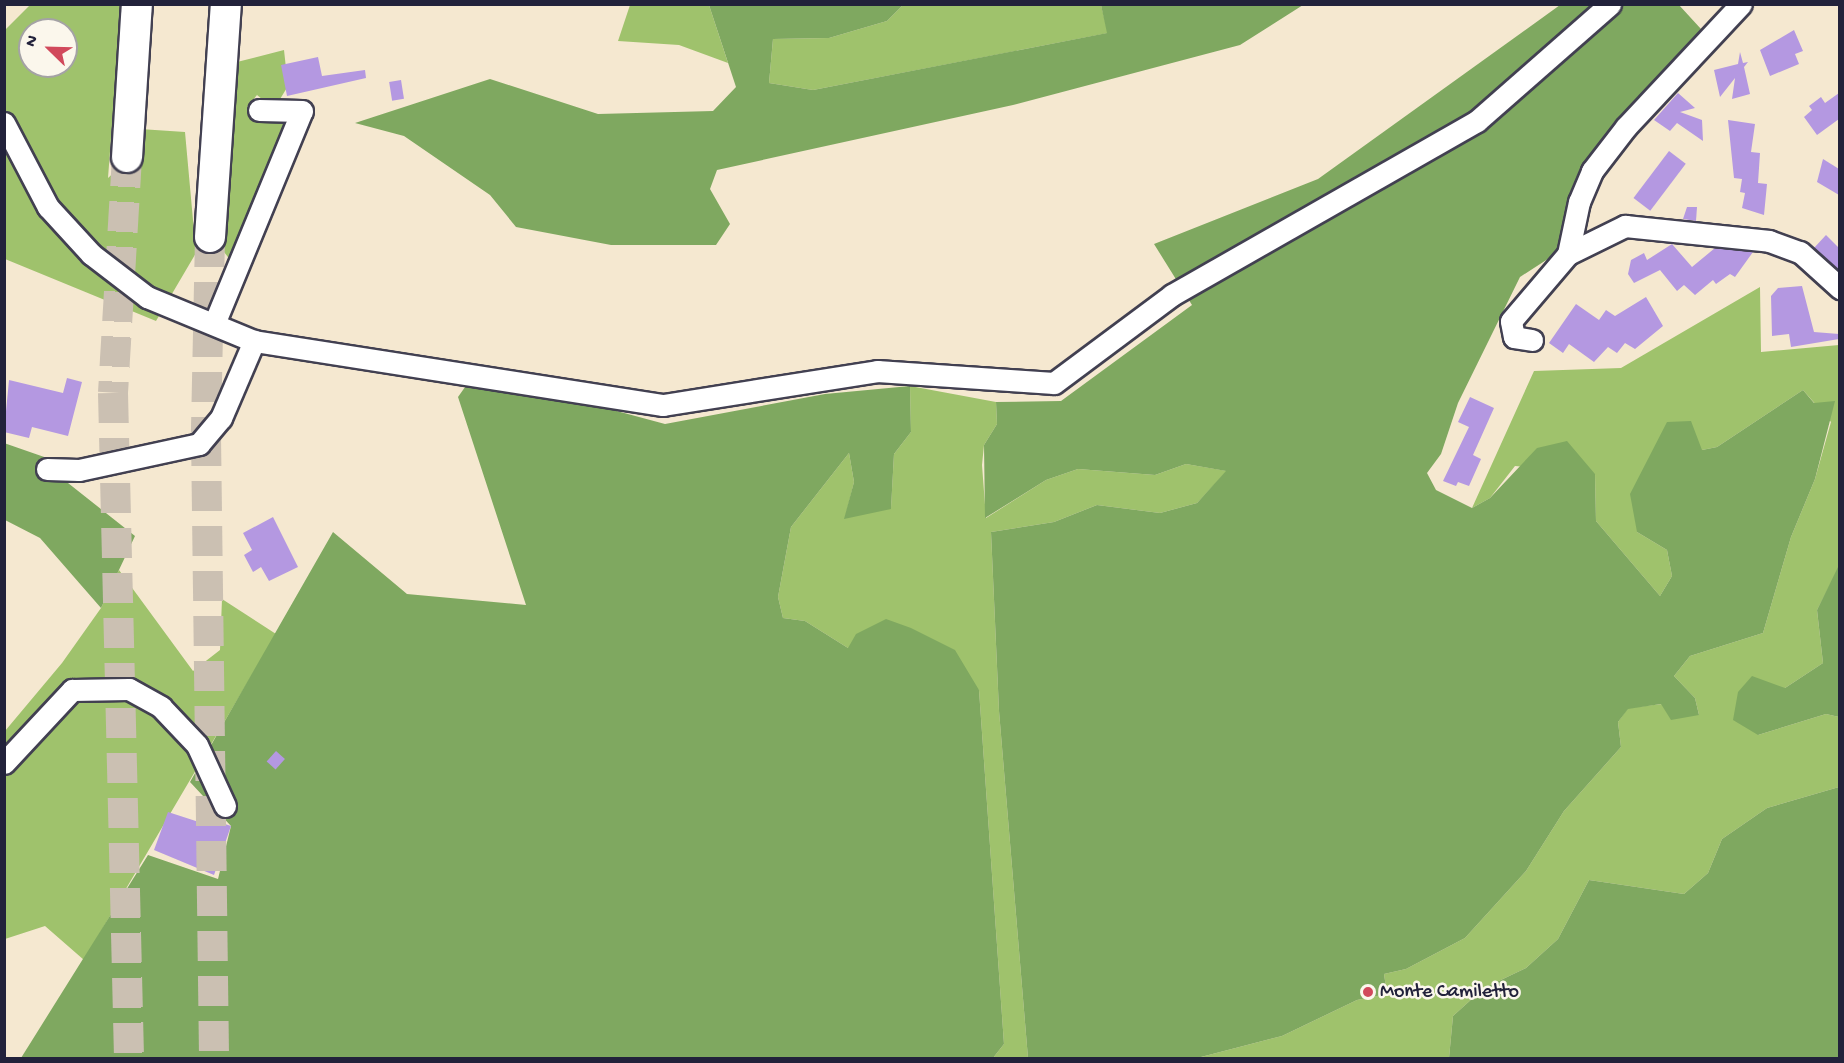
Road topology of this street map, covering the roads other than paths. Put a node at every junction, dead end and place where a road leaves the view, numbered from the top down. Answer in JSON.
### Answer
{"nodes":[{"id":1,"x":137,"y":4,"type":"edge"},
{"id":2,"x":226,"y":4,"type":"edge"},
{"id":3,"x":1610,"y":4,"type":"edge"},
{"id":4,"x":1741,"y":4,"type":"edge"},
{"id":5,"x":260,"y":110,"type":"dead end"},
{"id":6,"x":4,"y":123,"type":"edge"},
{"id":7,"x":127,"y":157,"type":"tunnel mouth"},
{"id":8,"x":210,"y":237,"type":"tunnel mouth"},
{"id":9,"x":1568,"y":254,"type":"junction"},
{"id":10,"x":1839,"y":288,"type":"edge"},
{"id":11,"x":214,"y":324,"type":"junction"},
{"id":12,"x":1532,"y":340,"type":"dead end"},
{"id":13,"x":254,"y":341,"type":"junction"},
{"id":14,"x":47,"y":469,"type":"dead end"},
{"id":15,"x":4,"y":763,"type":"edge"},
{"id":16,"x":225,"y":806,"type":"dead end"}],
"edges":[{"from":1,"to":7,"type":"highway"},
{"from":2,"to":8,"type":"highway"},
{"from":3,"to":13,"type":"street"},
{"from":4,"to":9,"type":"street"},
{"from":5,"to":11,"type":"street"},
{"from":6,"to":11,"type":"street"},
{"from":9,"to":10,"type":"street"},
{"from":9,"to":12,"type":"street"},
{"from":11,"to":13,"type":"street"},
{"from":13,"to":14,"type":"street"},
{"from":15,"to":16,"type":"street"}]}
